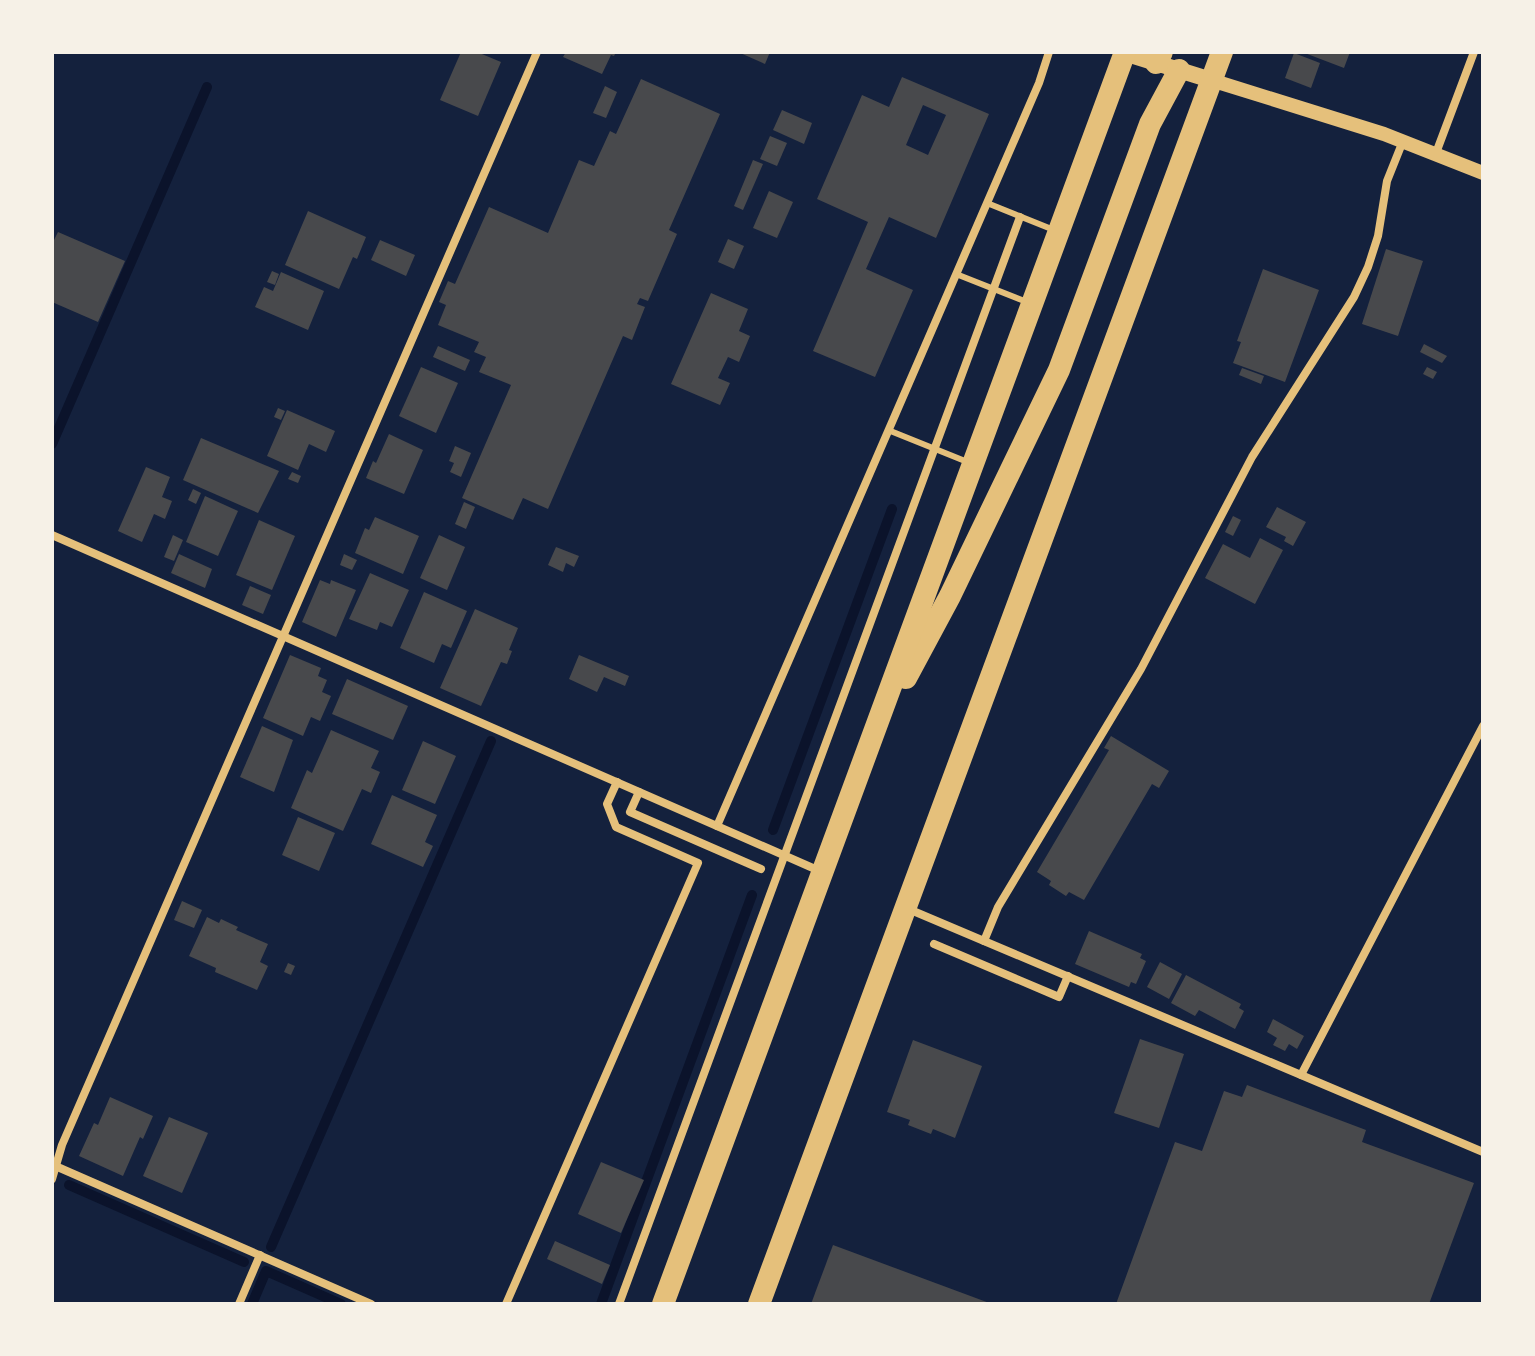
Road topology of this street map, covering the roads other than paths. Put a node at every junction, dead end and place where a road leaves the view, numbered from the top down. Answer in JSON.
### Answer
{"nodes":[{"id":1,"x":537,"y":52,"type":"edge"},
{"id":2,"x":1049,"y":52,"type":"edge"},
{"id":3,"x":1124,"y":52,"type":"edge"},
{"id":4,"x":1222,"y":52,"type":"edge"},
{"id":5,"x":1474,"y":52,"type":"edge"},
{"id":6,"x":1159,"y":57,"type":"edge"},
{"id":7,"x":1179,"y":70,"type":"junction"},
{"id":8,"x":1211,"y":80,"type":"junction"},
{"id":9,"x":1403,"y":141,"type":"junction"},
{"id":10,"x":1436,"y":153,"type":"junction"},
{"id":11,"x":1483,"y":173,"type":"edge"},
{"id":12,"x":987,"y":203,"type":"junction"},
{"id":13,"x":1020,"y":217,"type":"junction"},
{"id":14,"x":1059,"y":232,"type":"junction"},
{"id":15,"x":956,"y":274,"type":"junction"},
{"id":16,"x":993,"y":290,"type":"junction"},
{"id":17,"x":1032,"y":304,"type":"junction"},
{"id":18,"x":888,"y":430,"type":"junction"},
{"id":19,"x":934,"y":450,"type":"junction"},
{"id":20,"x":973,"y":465,"type":"junction"},
{"id":21,"x":52,"y":535,"type":"edge"},
{"id":22,"x":283,"y":637,"type":"junction"},
{"id":23,"x":1483,"y":726,"type":"edge"},
{"id":24,"x":869,"y":746,"type":"junction"},
{"id":25,"x":617,"y":782,"type":"junction"},
{"id":26,"x":639,"y":792,"type":"junction"},
{"id":27,"x":717,"y":826,"type":"junction"},
{"id":28,"x":785,"y":856,"type":"junction"},
{"id":29,"x":761,"y":869,"type":"dead end"},
{"id":30,"x":823,"y":872,"type":"junction"},
{"id":31,"x":906,"y":908,"type":"junction"},
{"id":32,"x":984,"y":941,"type":"junction"},
{"id":33,"x":934,"y":944,"type":"dead end"},
{"id":34,"x":1068,"y":976,"type":"junction"},
{"id":35,"x":1301,"y":1075,"type":"junction"},
{"id":36,"x":1483,"y":1152,"type":"edge"},
{"id":37,"x":54,"y":1166,"type":"edge"},
{"id":38,"x":52,"y":1179,"type":"edge"},
{"id":39,"x":260,"y":1255,"type":"junction"},
{"id":40,"x":239,"y":1304,"type":"edge"},
{"id":41,"x":371,"y":1304,"type":"edge"},
{"id":42,"x":506,"y":1304,"type":"edge"},
{"id":43,"x":619,"y":1304,"type":"edge"},
{"id":44,"x":663,"y":1304,"type":"edge"},
{"id":45,"x":759,"y":1304,"type":"edge"}],
"edges":[{"from":1,"to":22,"type":"street"},
{"from":2,"to":12,"type":"street"},
{"from":3,"to":6,"type":"main road"},
{"from":3,"to":14,"type":"highway"},
{"from":4,"to":8,"type":"highway"},
{"from":5,"to":10,"type":"street"},
{"from":6,"to":7,"type":"main road"},
{"from":7,"to":8,"type":"main road"},
{"from":7,"to":24,"type":"highway"},
{"from":8,"to":9,"type":"street"},
{"from":8,"to":31,"type":"highway"},
{"from":9,"to":10,"type":"street"},
{"from":9,"to":32,"type":"street"},
{"from":10,"to":11,"type":"street"},
{"from":12,"to":13,"type":"lane"},
{"from":12,"to":15,"type":"street"},
{"from":13,"to":14,"type":"lane"},
{"from":13,"to":16,"type":"street"},
{"from":14,"to":17,"type":"highway"},
{"from":15,"to":16,"type":"lane"},
{"from":15,"to":18,"type":"street"},
{"from":16,"to":17,"type":"lane"},
{"from":16,"to":19,"type":"street"},
{"from":17,"to":20,"type":"highway"},
{"from":18,"to":19,"type":"lane"},
{"from":18,"to":27,"type":"street"},
{"from":19,"to":20,"type":"lane"},
{"from":19,"to":28,"type":"street"},
{"from":20,"to":24,"type":"highway"},
{"from":21,"to":22,"type":"street"},
{"from":22,"to":25,"type":"street"},
{"from":22,"to":37,"type":"street"},
{"from":23,"to":35,"type":"street"},
{"from":24,"to":30,"type":"highway"},
{"from":25,"to":26,"type":"street"},
{"from":25,"to":42,"type":"street"},
{"from":26,"to":27,"type":"street"},
{"from":26,"to":29,"type":"street"},
{"from":27,"to":28,"type":"street"},
{"from":28,"to":30,"type":"street"},
{"from":28,"to":43,"type":"street"},
{"from":30,"to":44,"type":"highway"},
{"from":31,"to":32,"type":"street"},
{"from":31,"to":45,"type":"highway"},
{"from":32,"to":34,"type":"street"},
{"from":33,"to":34,"type":"street"},
{"from":34,"to":35,"type":"street"},
{"from":35,"to":36,"type":"street"},
{"from":37,"to":38,"type":"street"},
{"from":37,"to":39,"type":"street"},
{"from":39,"to":40,"type":"street"},
{"from":39,"to":41,"type":"street"}]}
